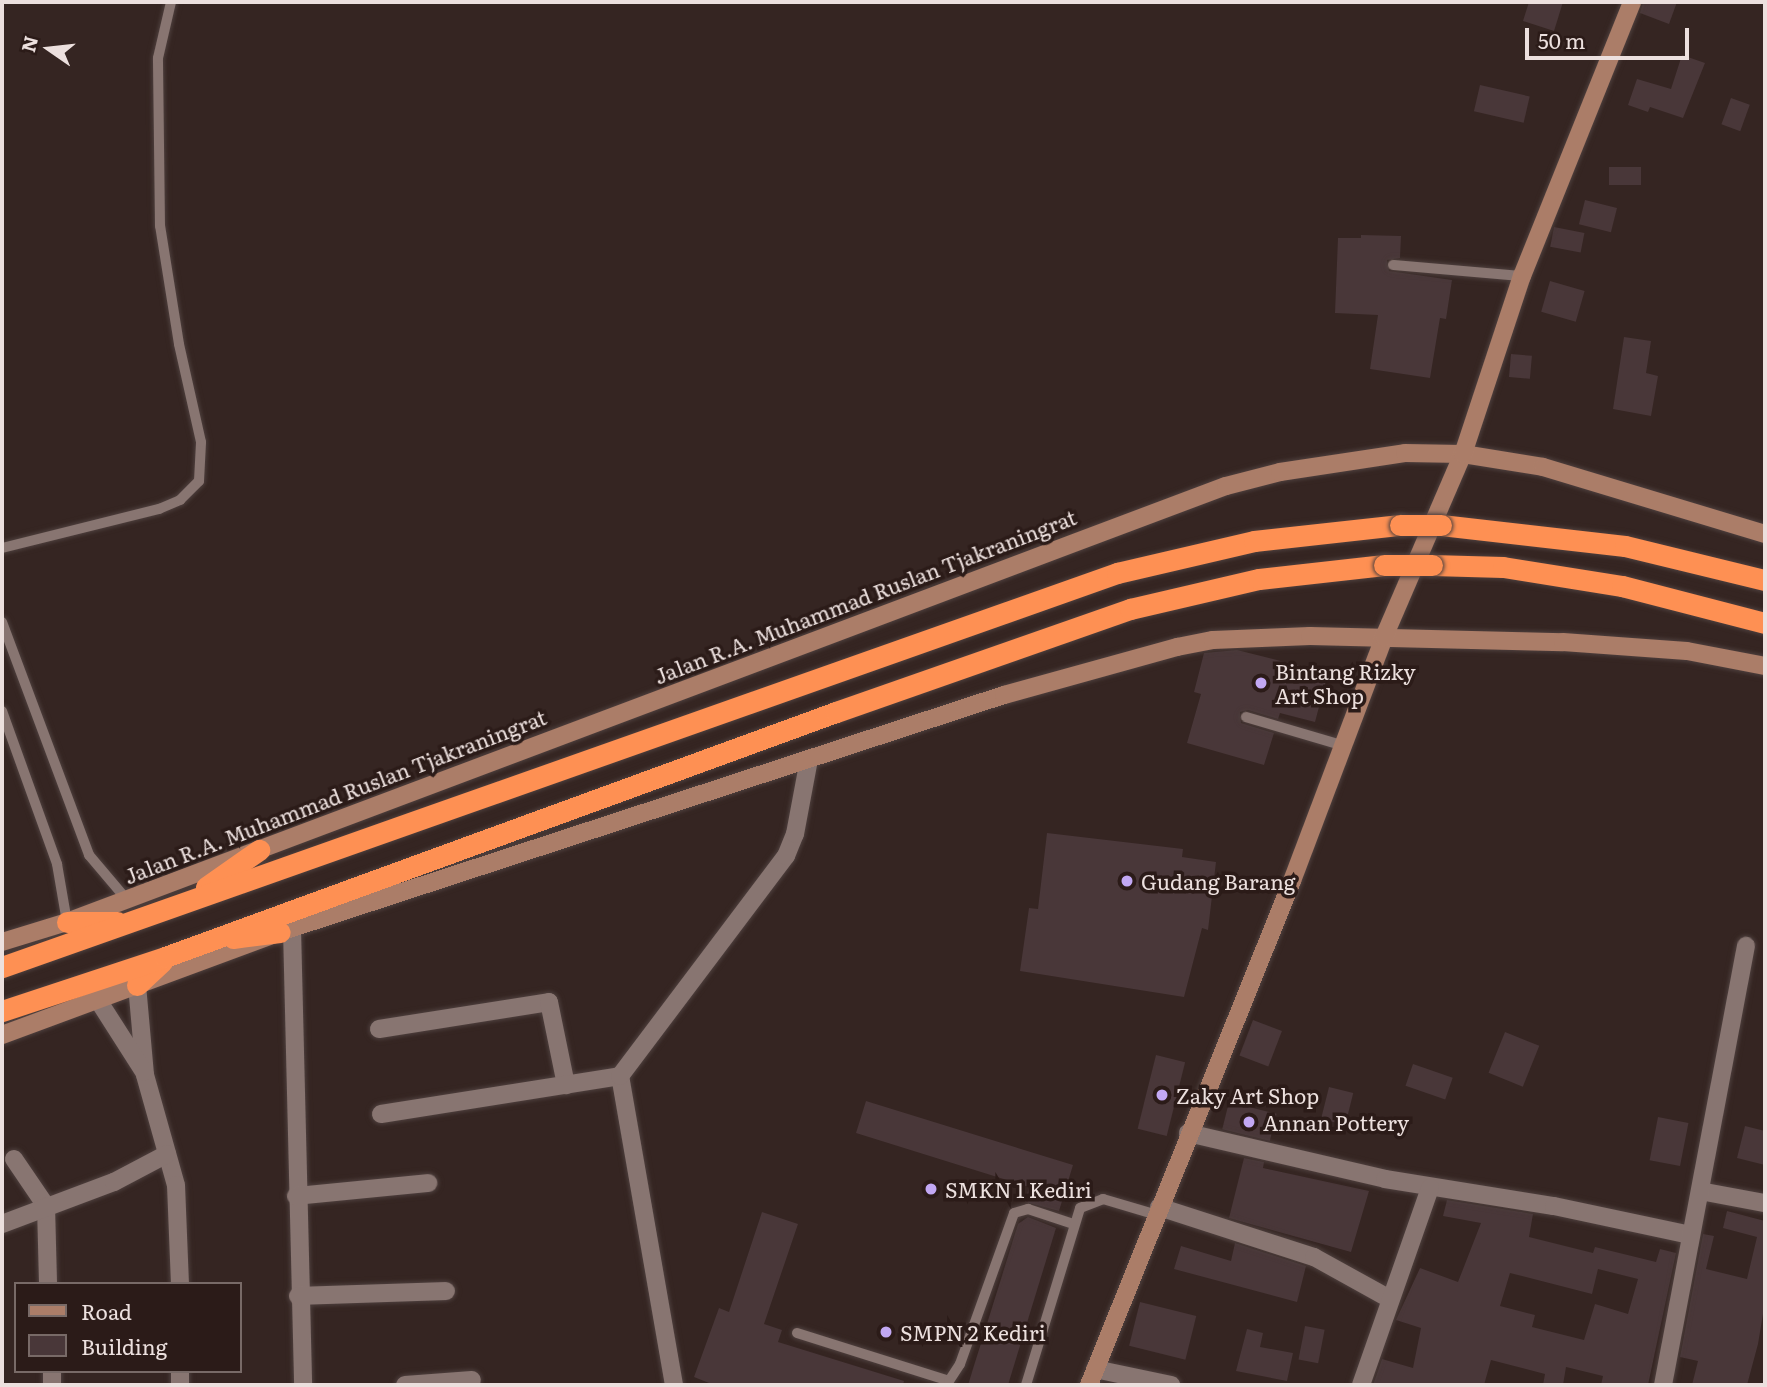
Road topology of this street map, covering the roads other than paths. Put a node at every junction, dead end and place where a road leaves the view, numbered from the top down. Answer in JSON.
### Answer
{"nodes":[{"id":1,"x":171,"y":2,"type":"edge"},
{"id":2,"x":1632,"y":2,"type":"edge"},
{"id":3,"x":1393,"y":265,"type":"dead end"},
{"id":4,"x":1522,"y":276,"type":"junction"},
{"id":5,"x":1463,"y":454,"type":"junction"},
{"id":6,"x":1765,"y":534,"type":"edge"},
{"id":7,"x":2,"y":548,"type":"edge"},
{"id":8,"x":1765,"y":580,"type":"edge"},
{"id":9,"x":2,"y":622,"type":"edge"},
{"id":10,"x":1765,"y":623,"type":"edge"},
{"id":11,"x":1384,"y":637,"type":"junction"},
{"id":12,"x":1765,"y":666,"type":"edge"},
{"id":13,"x":2,"y":711,"type":"edge"},
{"id":14,"x":1246,"y":717,"type":"dead end"},
{"id":15,"x":1341,"y":745,"type":"junction"},
{"id":16,"x":809,"y":759,"type":"junction"},
{"id":17,"x":259,"y":850,"type":"junction"},
{"id":18,"x":191,"y":899,"type":"junction"},
{"id":19,"x":127,"y":900,"type":"junction"},
{"id":20,"x":67,"y":922,"type":"junction"},
{"id":21,"x":127,"y":923,"type":"junction"},
{"id":22,"x":286,"y":930,"type":"junction"},
{"id":23,"x":211,"y":938,"type":"junction"},
{"id":24,"x":2,"y":942,"type":"edge"},
{"id":25,"x":1746,"y":946,"type":"dead end"},
{"id":26,"x":165,"y":957,"type":"junction"},
{"id":27,"x":2,"y":967,"type":"edge"},
{"id":28,"x":137,"y":985,"type":"junction"},
{"id":29,"x":98,"y":1000,"type":"junction"},
{"id":30,"x":2,"y":1011,"type":"edge"},
{"id":31,"x":379,"y":1029,"type":"dead end"},
{"id":32,"x":2,"y":1035,"type":"edge"},
{"id":33,"x":145,"y":1075,"type":"junction"},
{"id":34,"x":620,"y":1076,"type":"junction"},
{"id":35,"x":566,"y":1085,"type":"junction"},
{"id":36,"x":381,"y":1114,"type":"dead end"},
{"id":37,"x":1188,"y":1133,"type":"junction"},
{"id":38,"x":167,"y":1154,"type":"junction"},
{"id":39,"x":14,"y":1159,"type":"dead end"},
{"id":40,"x":428,"y":1183,"type":"dead end"},
{"id":41,"x":1430,"y":1188,"type":"junction"},
{"id":42,"x":1700,"y":1191,"type":"junction"},
{"id":43,"x":296,"y":1196,"type":"junction"},
{"id":44,"x":1765,"y":1203,"type":"edge"},
{"id":45,"x":46,"y":1206,"type":"junction"},
{"id":46,"x":1158,"y":1211,"type":"junction"},
{"id":47,"x":2,"y":1224,"type":"edge"},
{"id":48,"x":1073,"y":1224,"type":"junction"},
{"id":49,"x":1690,"y":1235,"type":"junction"},
{"id":50,"x":48,"y":1282,"type":"edge"},
{"id":51,"x":180,"y":1282,"type":"edge"},
{"id":52,"x":446,"y":1291,"type":"dead end"},
{"id":53,"x":298,"y":1296,"type":"junction"},
{"id":54,"x":1388,"y":1298,"type":"junction"},
{"id":55,"x":797,"y":1333,"type":"dead end"},
{"id":56,"x":1092,"y":1377,"type":"edge"},
{"id":57,"x":472,"y":1380,"type":"dead end"},
{"id":58,"x":303,"y":1385,"type":"edge"},
{"id":59,"x":405,"y":1385,"type":"edge"},
{"id":60,"x":674,"y":1385,"type":"edge"},
{"id":61,"x":1026,"y":1385,"type":"edge"},
{"id":62,"x":1171,"y":1385,"type":"edge"},
{"id":63,"x":1361,"y":1385,"type":"edge"},
{"id":64,"x":1663,"y":1385,"type":"edge"}],
"edges":[{"from":1,"to":7,"type":"lane"},
{"from":2,"to":4,"type":"street"},
{"from":3,"to":4,"type":"lane"},
{"from":4,"to":5,"type":"street"},
{"from":5,"to":6,"type":"street","name":"Jalan R.A. Muhammad Ruslan Tjakraningrat"},
{"from":5,"to":11,"type":"street"},
{"from":5,"to":17,"type":"street","name":"Jalan R.A. Muhammad Ruslan Tjakraningrat"},
{"from":8,"to":18,"type":"highway","name":"Jalan R.A. Muhammad Ruslan Tjakraningrat","bridge":true},
{"from":9,"to":19,"type":"lane"},
{"from":10,"to":23,"type":"highway","bridge":true},
{"from":11,"to":12,"type":"street"},
{"from":11,"to":15,"type":"street"},
{"from":11,"to":16,"type":"street"},
{"from":13,"to":20,"type":"lane"},
{"from":14,"to":15,"type":"lane"},
{"from":15,"to":37,"type":"street"},
{"from":16,"to":22,"type":"street"},
{"from":16,"to":34,"type":"street"},
{"from":17,"to":18,"type":"highway"},
{"from":17,"to":19,"type":"street","name":"Jalan R.A. Muhammad Ruslan Tjakraningrat"},
{"from":18,"to":21,"type":"highway","name":"Jalan R.A. Muhammad Ruslan Tjakraningrat"},
{"from":19,"to":20,"type":"street","name":"Jalan R.A. Muhammad Ruslan Tjakraningrat"},
{"from":20,"to":21,"type":"highway"},
{"from":20,"to":24,"type":"street","name":"Jalan R.A. Muhammad Ruslan Tjakraningrat"},
{"from":21,"to":27,"type":"highway","name":"Jalan R.A. Muhammad Ruslan Tjakraningrat"},
{"from":22,"to":23,"type":"highway"},
{"from":22,"to":28,"type":"street"},
{"from":22,"to":43,"type":"street"},
{"from":23,"to":26,"type":"highway"},
{"from":25,"to":42,"type":"street"},
{"from":26,"to":28,"type":"highway"},
{"from":26,"to":30,"type":"highway"},
{"from":28,"to":29,"type":"street"},
{"from":28,"to":33,"type":"street"},
{"from":29,"to":32,"type":"street"},
{"from":29,"to":33,"type":"street"},
{"from":31,"to":35,"type":"street"},
{"from":33,"to":38,"type":"street"},
{"from":34,"to":35,"type":"street"},
{"from":34,"to":60,"type":"street"},
{"from":35,"to":36,"type":"street"},
{"from":37,"to":41,"type":"street"},
{"from":37,"to":46,"type":"street"},
{"from":38,"to":45,"type":"street"},
{"from":38,"to":51,"type":"street"},
{"from":39,"to":45,"type":"street"},
{"from":40,"to":43,"type":"street"},
{"from":41,"to":49,"type":"street"},
{"from":41,"to":54,"type":"street"},
{"from":42,"to":44,"type":"street"},
{"from":42,"to":49,"type":"street"},
{"from":43,"to":53,"type":"street"},
{"from":45,"to":47,"type":"street"},
{"from":45,"to":50,"type":"street"},
{"from":46,"to":48,"type":"lane"},
{"from":46,"to":54,"type":"street"},
{"from":46,"to":56,"type":"street"},
{"from":48,"to":55,"type":"lane"},
{"from":48,"to":61,"type":"lane"},
{"from":49,"to":64,"type":"street"},
{"from":52,"to":53,"type":"street"},
{"from":53,"to":58,"type":"street"},
{"from":54,"to":63,"type":"street"},
{"from":56,"to":62,"type":"street"},
{"from":57,"to":59,"type":"street"}]}
